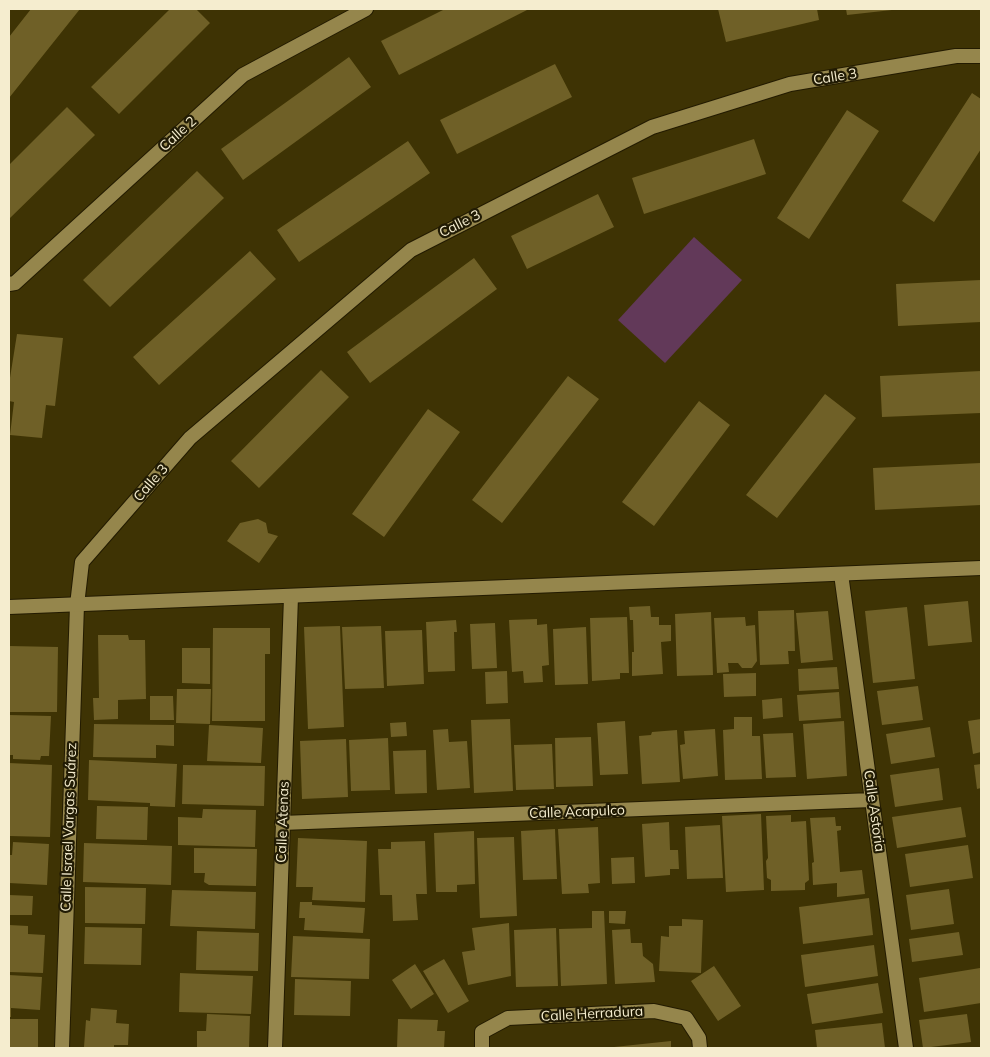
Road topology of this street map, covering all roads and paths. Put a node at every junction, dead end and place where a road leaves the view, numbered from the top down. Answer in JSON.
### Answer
{"nodes":[{"id":1,"x":366,"y":9,"type":"edge"},
{"id":2,"x":981,"y":56,"type":"edge"},
{"id":3,"x":9,"y":284,"type":"edge"},
{"id":4,"x":981,"y":568,"type":"edge"},
{"id":5,"x":840,"y":574,"type":"junction"},
{"id":6,"x":291,"y":596,"type":"junction"},
{"id":7,"x":77,"y":605,"type":"junction"},
{"id":8,"x":9,"y":607,"type":"edge"},
{"id":9,"x":872,"y":800,"type":"junction"},
{"id":10,"x":282,"y":824,"type":"junction"},
{"id":11,"x":62,"y":1048,"type":"edge"},
{"id":12,"x":275,"y":1048,"type":"edge"},
{"id":13,"x":482,"y":1048,"type":"edge"},
{"id":14,"x":700,"y":1048,"type":"edge"},
{"id":15,"x":906,"y":1048,"type":"edge"}],
"edges":[{"from":1,"to":3,"type":"street","name":"Calle 2"},
{"from":2,"to":7,"type":"street","name":"Calle 3"},
{"from":4,"to":5,"type":"street"},
{"from":5,"to":6,"type":"street"},
{"from":5,"to":9,"type":"street","name":"Calle Astoria"},
{"from":6,"to":7,"type":"street"},
{"from":6,"to":10,"type":"street","name":"Calle Atenas"},
{"from":7,"to":8,"type":"street"},
{"from":7,"to":11,"type":"street","name":"Calle Israel Vargas Suárez"},
{"from":9,"to":10,"type":"street","name":"Calle Acapulco"},
{"from":9,"to":15,"type":"street","name":"Calle Astoria"},
{"from":10,"to":12,"type":"street","name":"Calle Atenas"},
{"from":13,"to":14,"type":"street","name":"Calle Herradura"}]}
